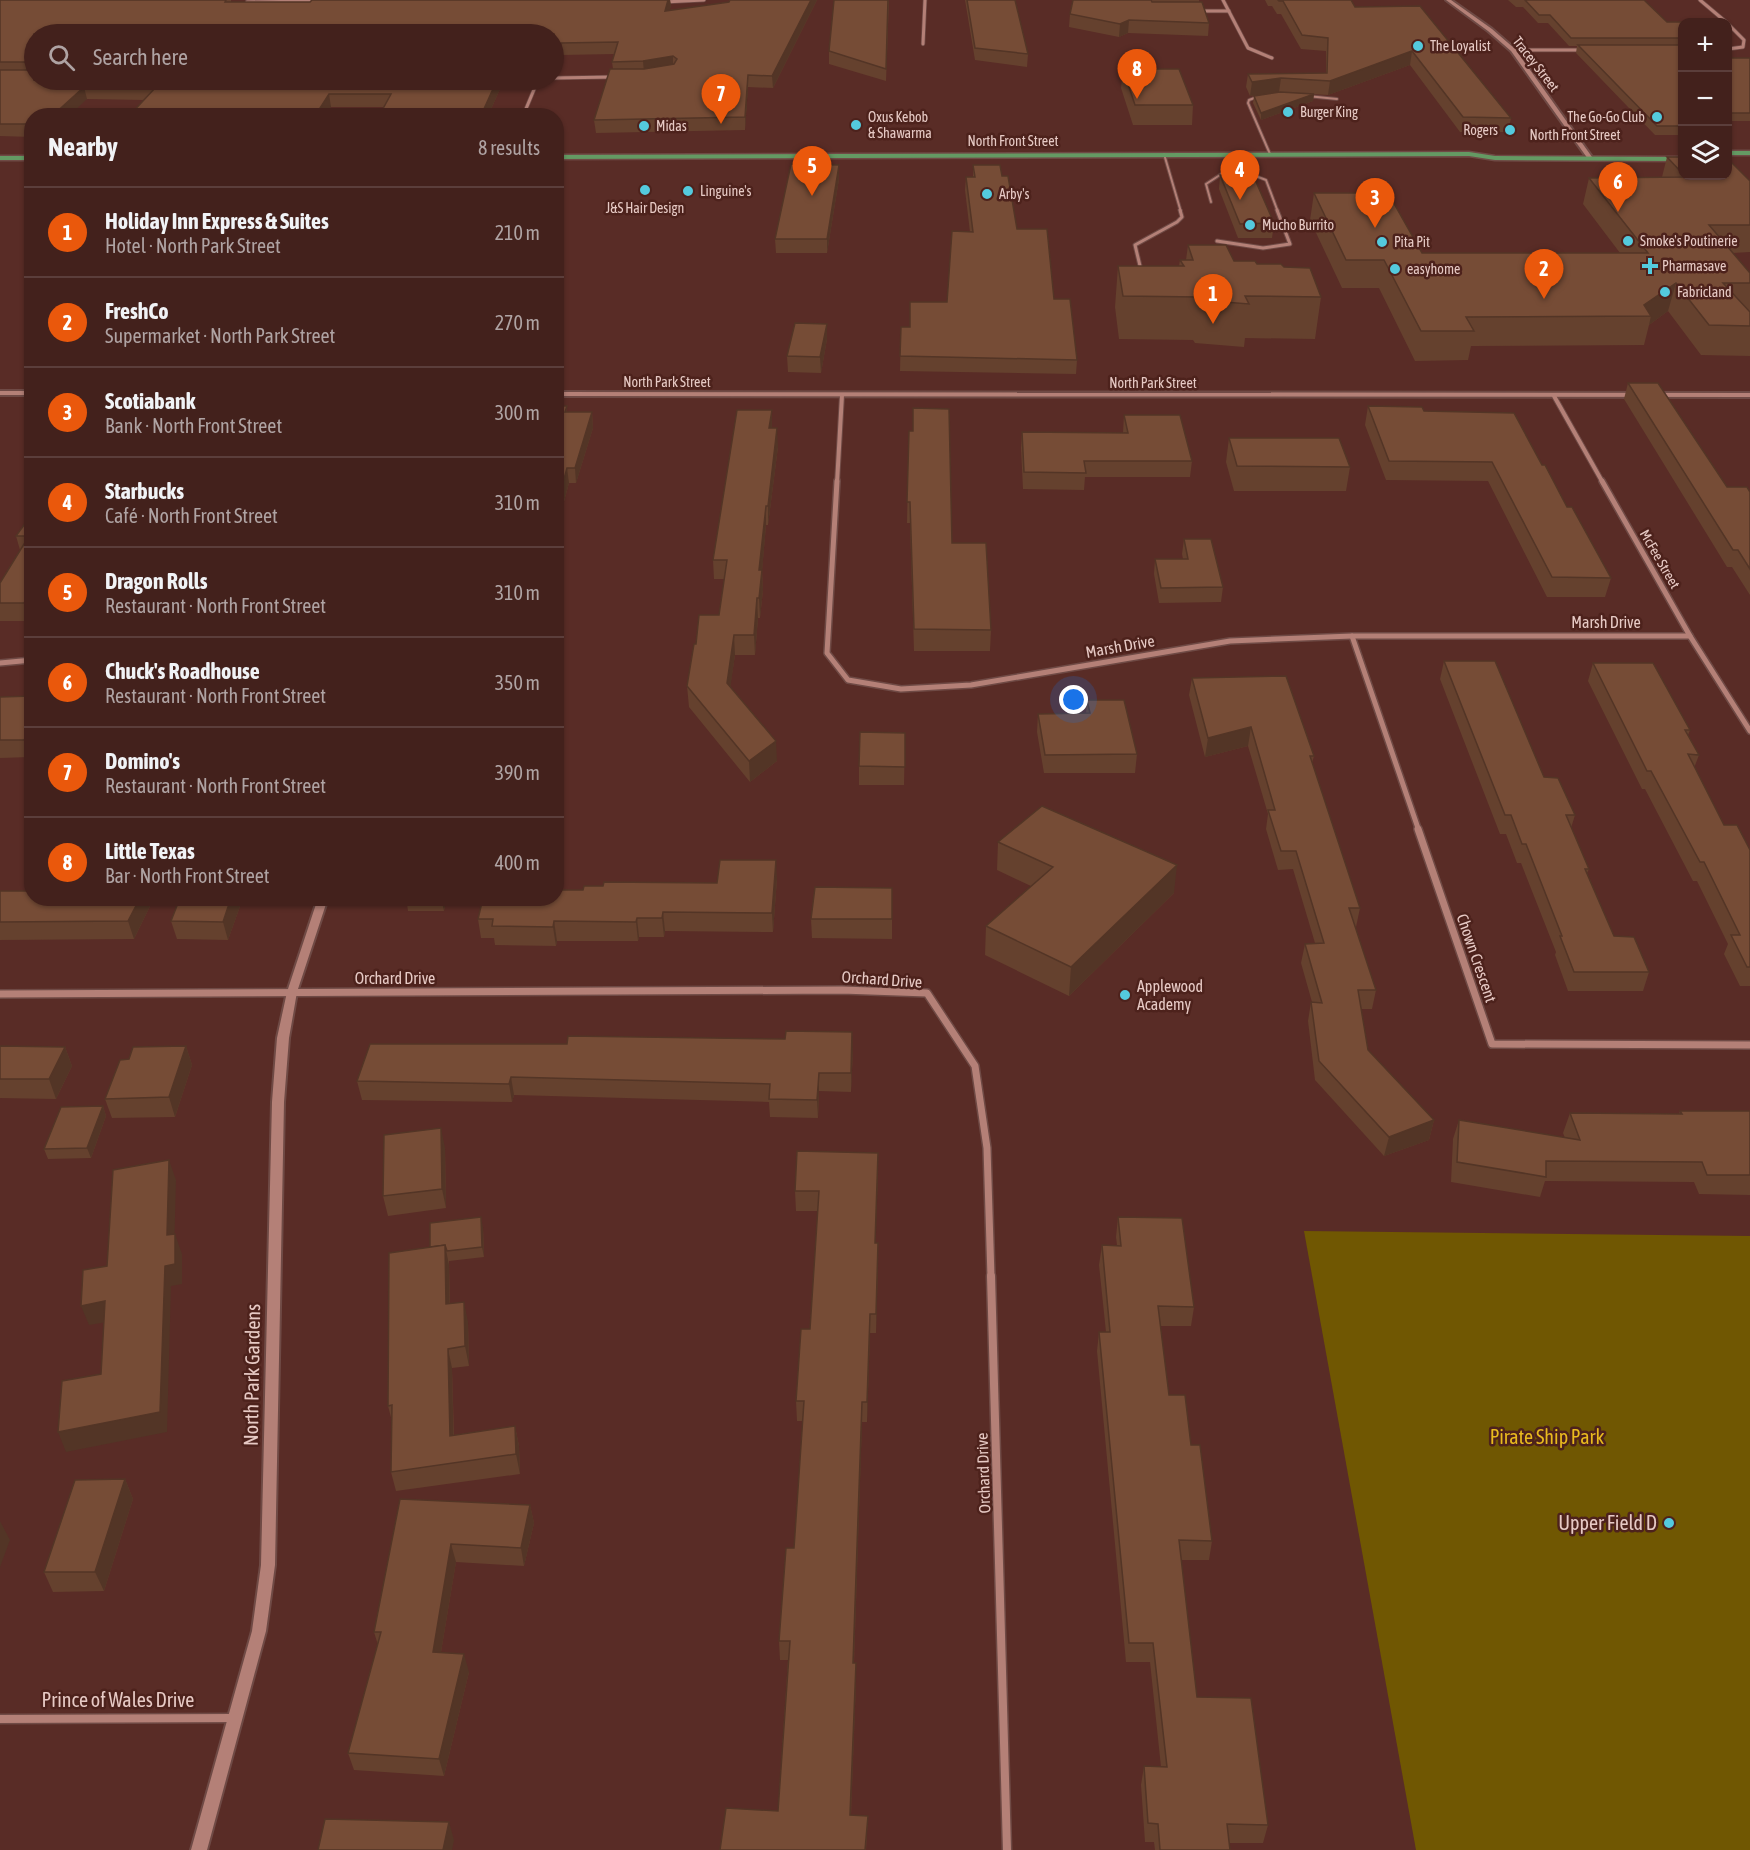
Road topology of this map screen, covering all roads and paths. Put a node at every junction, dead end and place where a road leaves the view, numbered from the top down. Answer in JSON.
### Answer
{"nodes":[{"id":1,"x":704,"y":0,"type":"edge"},
{"id":2,"x":925,"y":0,"type":"edge"},
{"id":3,"x":1223,"y":0,"type":"edge"},
{"id":4,"x":1448,"y":0,"type":"edge"},
{"id":5,"x":1700,"y":0,"type":"edge"},
{"id":6,"x":282,"y":1,"type":"edge"},
{"id":7,"x":317,"y":1,"type":"edge"},
{"id":8,"x":247,"y":2,"type":"edge"},
{"id":9,"x":657,"y":2,"type":"edge"},
{"id":10,"x":1196,"y":11,"type":"edge"},
{"id":11,"x":1229,"y":11,"type":"junction"},
{"id":12,"x":1721,"y":18,"type":"edge"},
{"id":13,"x":1732,"y":28,"type":"edge"},
{"id":14,"x":923,"y":44,"type":"dead end"},
{"id":15,"x":1732,"y":48,"type":"edge"},
{"id":16,"x":1513,"y":50,"type":"junction"},
{"id":17,"x":1587,"y":50,"type":"edge"},
{"id":18,"x":1272,"y":58,"type":"dead end"},
{"id":19,"x":614,"y":77,"type":"edge"},
{"id":20,"x":564,"y":78,"type":"edge"},
{"id":21,"x":534,"y":90,"type":"edge"},
{"id":22,"x":1262,"y":96,"type":"edge"},
{"id":23,"x":1305,"y":96,"type":"edge"},
{"id":24,"x":1337,"y":99,"type":"edge"},
{"id":25,"x":526,"y":108,"type":"edge"},
{"id":26,"x":1520,"y":148,"type":"dead end"},
{"id":27,"x":1572,"y":148,"type":"dead end"},
{"id":28,"x":1583,"y":148,"type":"junction"},
{"id":29,"x":1594,"y":148,"type":"dead end"},
{"id":30,"x":1732,"y":153,"type":"edge"},
{"id":31,"x":1750,"y":153,"type":"edge"},
{"id":32,"x":1164,"y":154,"type":"junction"},
{"id":33,"x":1270,"y":154,"type":"junction"},
{"id":34,"x":1469,"y":154,"type":"junction"},
{"id":35,"x":564,"y":156,"type":"edge"},
{"id":36,"x":0,"y":158,"type":"edge"},
{"id":37,"x":24,"y":158,"type":"edge"},
{"id":38,"x":1590,"y":158,"type":"junction"},
{"id":39,"x":1678,"y":159,"type":"edge"},
{"id":40,"x":1211,"y":202,"type":"dead end"},
{"id":41,"x":1217,"y":242,"type":"edge"},
{"id":42,"x":1142,"y":273,"type":"edge"},
{"id":43,"x":0,"y":393,"type":"edge"},
{"id":44,"x":24,"y":393,"type":"edge"},
{"id":45,"x":564,"y":394,"type":"edge"},
{"id":46,"x":842,"y":394,"type":"junction"},
{"id":47,"x":1750,"y":395,"type":"edge"},
{"id":48,"x":1554,"y":396,"type":"junction"},
{"id":49,"x":1352,"y":636,"type":"junction"},
{"id":50,"x":1690,"y":636,"type":"junction"},
{"id":51,"x":24,"y":661,"type":"edge"},
{"id":52,"x":0,"y":663,"type":"edge"},
{"id":53,"x":1750,"y":731,"type":"edge"},
{"id":54,"x":320,"y":906,"type":"edge"},
{"id":55,"x":292,"y":992,"type":"junction"},
{"id":56,"x":0,"y":994,"type":"edge"},
{"id":57,"x":1750,"y":1046,"type":"edge"},
{"id":58,"x":236,"y":1718,"type":"junction"},
{"id":59,"x":0,"y":1719,"type":"edge"},
{"id":60,"x":199,"y":1850,"type":"edge"},
{"id":61,"x":1007,"y":1850,"type":"edge"}],
"edges":[{"from":1,"to":9,"type":"street"},
{"from":2,"to":14,"type":"street"},
{"from":3,"to":11,"type":"street"},
{"from":4,"to":16,"type":"street","name":"Tracey Street"},
{"from":5,"to":12,"type":"street"},
{"from":6,"to":7,"type":"street"},
{"from":6,"to":8,"type":"street"},
{"from":10,"to":11,"type":"street"},
{"from":11,"to":18,"type":"street"},
{"from":13,"to":15,"type":"street"},
{"from":16,"to":17,"type":"street"},
{"from":16,"to":28,"type":"street","name":"Tracey Street"},
{"from":19,"to":20,"type":"street"},
{"from":21,"to":25,"type":"street"},
{"from":22,"to":33,"type":"lane"},
{"from":23,"to":24,"type":"lane"},
{"from":26,"to":34,"type":"main road","name":"North Front Street"},
{"from":27,"to":28,"type":"main road","name":"North Front Street"},
{"from":28,"to":29,"type":"main road","name":"North Front Street"},
{"from":28,"to":38,"type":"street","name":"Tracey Street"},
{"from":30,"to":31,"type":"main road"},
{"from":32,"to":33,"type":"main road","name":"North Front Street"},
{"from":32,"to":35,"type":"main road","name":"North Front Street"},
{"from":32,"to":42,"type":"lane"},
{"from":33,"to":34,"type":"main road","name":"North Front Street"},
{"from":34,"to":38,"type":"main road","name":"North Front Street"},
{"from":36,"to":37,"type":"main road"},
{"from":38,"to":39,"type":"main road","name":"North Front Street"},
{"from":40,"to":41,"type":"lane"},
{"from":43,"to":44,"type":"street"},
{"from":45,"to":46,"type":"street","name":"North Park Street"},
{"from":46,"to":48,"type":"street","name":"North Park Street"},
{"from":46,"to":49,"type":"street","name":"Marsh Drive"},
{"from":47,"to":48,"type":"street","name":"North Park Street"},
{"from":48,"to":50,"type":"street","name":"McFee Street"},
{"from":49,"to":50,"type":"street","name":"Marsh Drive"},
{"from":49,"to":57,"type":"street","name":"Chown Crescent"},
{"from":50,"to":53,"type":"street","name":"McFee Street"},
{"from":51,"to":52,"type":"street"},
{"from":54,"to":55,"type":"street","name":"North Park Gardens"},
{"from":55,"to":56,"type":"street","name":"Orchard Drive"},
{"from":55,"to":58,"type":"street","name":"North Park Gardens"},
{"from":55,"to":61,"type":"street","name":"Orchard Drive"},
{"from":58,"to":59,"type":"street","name":"Prince of Wales Drive"},
{"from":58,"to":60,"type":"street","name":"North Park Gardens"}]}
